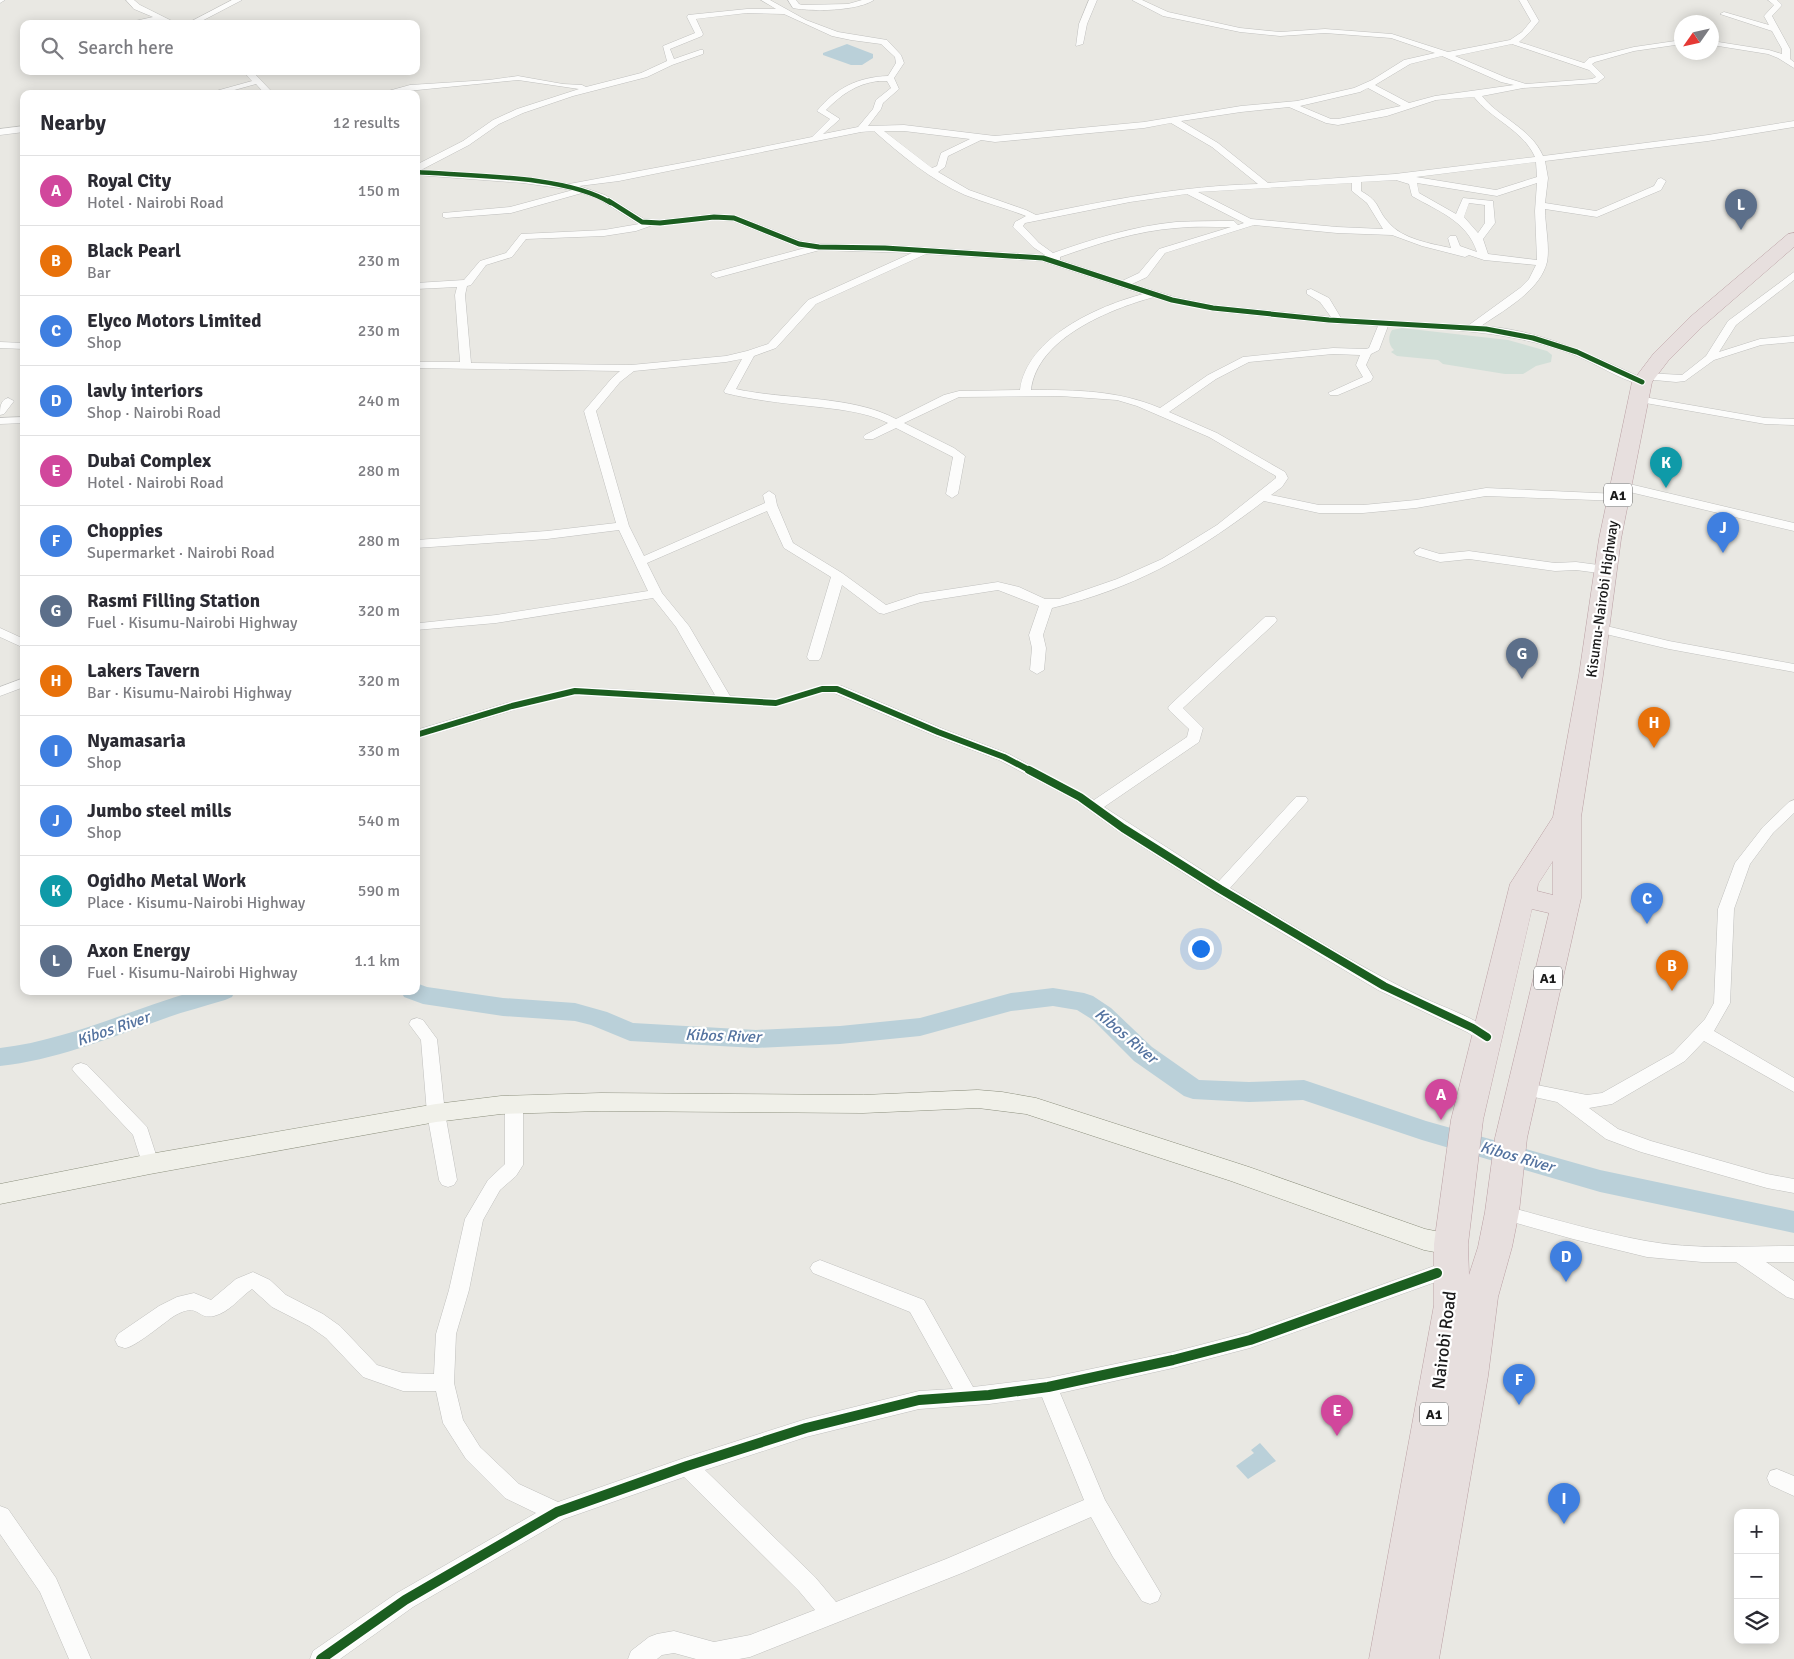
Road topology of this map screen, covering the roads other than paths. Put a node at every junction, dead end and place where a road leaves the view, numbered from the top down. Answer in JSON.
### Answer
{"nodes":[{"id":1,"x":130,"y":0,"type":"edge"},
{"id":2,"x":238,"y":0,"type":"edge"},
{"id":3,"x":765,"y":0,"type":"edge"},
{"id":4,"x":870,"y":0,"type":"edge"},
{"id":5,"x":1094,"y":0,"type":"edge"},
{"id":6,"x":1138,"y":0,"type":"edge"},
{"id":7,"x":1523,"y":0,"type":"edge"},
{"id":8,"x":1772,"y":0,"type":"edge"},
{"id":9,"x":794,"y":3,"type":"edge"},
{"id":10,"x":785,"y":12,"type":"junction"},
{"id":11,"x":1724,"y":14,"type":"dead end"},
{"id":12,"x":161,"y":18,"type":"junction"},
{"id":13,"x":798,"y":18,"type":"junction"},
{"id":14,"x":149,"y":20,"type":"edge"},
{"id":15,"x":165,"y":20,"type":"edge"},
{"id":16,"x":198,"y":20,"type":"edge"},
{"id":17,"x":1775,"y":29,"type":"junction"},
{"id":18,"x":1280,"y":34,"type":"junction"},
{"id":19,"x":1512,"y":42,"type":"junction"},
{"id":20,"x":1674,"y":43,"type":"edge"},
{"id":21,"x":1079,"y":44,"type":"dead end"},
{"id":22,"x":1277,"y":44,"type":"dead end"},
{"id":23,"x":1719,"y":44,"type":"edge"},
{"id":24,"x":700,"y":52,"type":"dead end"},
{"id":25,"x":1445,"y":54,"type":"junction"},
{"id":26,"x":670,"y":63,"type":"junction"},
{"id":27,"x":1790,"y":63,"type":"edge"},
{"id":28,"x":1592,"y":68,"type":"junction"},
{"id":29,"x":250,"y":75,"type":"edge"},
{"id":30,"x":890,"y":78,"type":"junction"},
{"id":31,"x":256,"y":82,"type":"junction"},
{"id":32,"x":1369,"y":85,"type":"junction"},
{"id":33,"x":1526,"y":86,"type":"junction"},
{"id":34,"x":596,"y":88,"type":"junction"},
{"id":35,"x":225,"y":90,"type":"edge"},
{"id":36,"x":265,"y":90,"type":"edge"},
{"id":37,"x":398,"y":90,"type":"edge"},
{"id":38,"x":1476,"y":94,"type":"junction"},
{"id":39,"x":1290,"y":105,"type":"junction"},
{"id":40,"x":1408,"y":106,"type":"junction"},
{"id":41,"x":1172,"y":120,"type":"junction"},
{"id":42,"x":1794,"y":124,"type":"edge"},
{"id":43,"x":874,"y":128,"type":"junction"},
{"id":44,"x":861,"y":129,"type":"junction"},
{"id":45,"x":20,"y":130,"type":"edge"},
{"id":46,"x":0,"y":132,"type":"edge"},
{"id":47,"x":815,"y":138,"type":"junction"},
{"id":48,"x":979,"y":138,"type":"junction"},
{"id":49,"x":1539,"y":158,"type":"junction"},
{"id":50,"x":420,"y":169,"type":"edge"},
{"id":51,"x":420,"y":171,"type":"edge"},
{"id":52,"x":932,"y":172,"type":"junction"},
{"id":53,"x":1398,"y":177,"type":"junction"},
{"id":54,"x":1543,"y":178,"type":"junction"},
{"id":55,"x":1357,"y":180,"type":"junction"},
{"id":56,"x":1661,"y":181,"type":"dead end"},
{"id":57,"x":1313,"y":183,"type":"junction"},
{"id":58,"x":563,"y":185,"type":"junction"},
{"id":59,"x":1266,"y":186,"type":"junction"},
{"id":60,"x":583,"y":190,"type":"junction"},
{"id":61,"x":1188,"y":191,"type":"junction"},
{"id":62,"x":1493,"y":193,"type":"junction"},
{"id":63,"x":1358,"y":194,"type":"junction"},
{"id":64,"x":1519,"y":195,"type":"dead end"},
{"id":65,"x":1538,"y":200,"type":"junction"},
{"id":66,"x":1490,"y":203,"type":"junction"},
{"id":67,"x":446,"y":215,"type":"dead end"},
{"id":68,"x":1030,"y":219,"type":"junction"},
{"id":69,"x":1464,"y":222,"type":"junction"},
{"id":70,"x":651,"y":223,"type":"junction"},
{"id":71,"x":1249,"y":223,"type":"junction"},
{"id":72,"x":1394,"y":232,"type":"junction"},
{"id":73,"x":1794,"y":238,"type":"edge"},
{"id":74,"x":1478,"y":239,"type":"junction"},
{"id":75,"x":1430,"y":240,"type":"dead end"},
{"id":76,"x":819,"y":247,"type":"junction"},
{"id":77,"x":925,"y":250,"type":"junction"},
{"id":78,"x":1471,"y":255,"type":"junction"},
{"id":79,"x":1484,"y":257,"type":"junction"},
{"id":80,"x":1056,"y":259,"type":"junction"},
{"id":81,"x":1542,"y":263,"type":"junction"},
{"id":82,"x":716,"y":275,"type":"dead end"},
{"id":83,"x":1794,"y":275,"type":"edge"},
{"id":84,"x":463,"y":284,"type":"junction"},
{"id":85,"x":1123,"y":284,"type":"junction"},
{"id":86,"x":420,"y":286,"type":"edge"},
{"id":87,"x":1311,"y":292,"type":"dead end"},
{"id":88,"x":1157,"y":294,"type":"junction"},
{"id":89,"x":1334,"y":320,"type":"junction"},
{"id":90,"x":1384,"y":323,"type":"junction"},
{"id":91,"x":1471,"y":328,"type":"junction"},
{"id":92,"x":1794,"y":339,"type":"edge"},
{"id":93,"x":0,"y":344,"type":"edge"},
{"id":94,"x":20,"y":346,"type":"edge"},
{"id":95,"x":1366,"y":352,"type":"junction"},
{"id":96,"x":750,"y":354,"type":"junction"},
{"id":97,"x":1710,"y":358,"type":"junction"},
{"id":98,"x":420,"y":366,"type":"edge"},
{"id":99,"x":466,"y":366,"type":"junction"},
{"id":100,"x":631,"y":368,"type":"junction"},
{"id":101,"x":1642,"y":385,"type":"junction"},
{"id":102,"x":1025,"y":393,"type":"junction"},
{"id":103,"x":1334,"y":393,"type":"dead end"},
{"id":104,"x":8,"y":402,"type":"dead end"},
{"id":105,"x":0,"y":412,"type":"edge"},
{"id":106,"x":1161,"y":412,"type":"junction"},
{"id":107,"x":20,"y":420,"type":"edge"},
{"id":108,"x":0,"y":421,"type":"edge"},
{"id":109,"x":1794,"y":422,"type":"edge"},
{"id":110,"x":897,"y":423,"type":"junction"},
{"id":111,"x":869,"y":437,"type":"dead end"},
{"id":112,"x":1619,"y":492,"type":"junction"},
{"id":113,"x":952,"y":494,"type":"dead end"},
{"id":114,"x":1262,"y":497,"type":"junction"},
{"id":115,"x":623,"y":526,"type":"junction"},
{"id":116,"x":1794,"y":527,"type":"edge"},
{"id":117,"x":420,"y":544,"type":"edge"},
{"id":118,"x":1420,"y":552,"type":"dead end"},
{"id":119,"x":640,"y":562,"type":"junction"},
{"id":120,"x":1606,"y":570,"type":"junction"},
{"id":121,"x":838,"y":576,"type":"junction"},
{"id":122,"x":656,"y":594,"type":"junction"},
{"id":123,"x":1051,"y":604,"type":"junction"},
{"id":124,"x":1270,"y":620,"type":"dead end"},
{"id":125,"x":420,"y":627,"type":"dead end"},
{"id":126,"x":1598,"y":628,"type":"junction"},
{"id":127,"x":0,"y":632,"type":"edge"},
{"id":128,"x":20,"y":642,"type":"edge"},
{"id":129,"x":814,"y":657,"type":"dead end"},
{"id":130,"x":1794,"y":668,"type":"edge"},
{"id":131,"x":1037,"y":670,"type":"dead end"},
{"id":132,"x":20,"y":684,"type":"edge"},
{"id":133,"x":0,"y":692,"type":"edge"},
{"id":134,"x":725,"y":700,"type":"junction"},
{"id":135,"x":420,"y":734,"type":"edge"},
{"id":136,"x":1301,"y":800,"type":"dead end"},
{"id":137,"x":1794,"y":805,"type":"edge"},
{"id":138,"x":1094,"y":807,"type":"junction"},
{"id":139,"x":1567,"y":817,"type":"junction"},
{"id":140,"x":1220,"y":889,"type":"junction"},
{"id":141,"x":1521,"y":896,"type":"junction"},
{"id":142,"x":1565,"y":908,"type":"junction"},
{"id":143,"x":416,"y":1024,"type":"dead end"},
{"id":144,"x":1702,"y":1032,"type":"junction"},
{"id":145,"x":1487,"y":1037,"type":"junction"},
{"id":146,"x":81,"y":1069,"type":"dead end"},
{"id":147,"x":1794,"y":1086,"type":"edge"},
{"id":148,"x":1522,"y":1088,"type":"junction"},
{"id":149,"x":1563,"y":1098,"type":"junction"},
{"id":150,"x":514,"y":1104,"type":"junction"},
{"id":151,"x":436,"y":1113,"type":"junction"},
{"id":152,"x":150,"y":1164,"type":"junction"},
{"id":153,"x":448,"y":1180,"type":"dead end"},
{"id":154,"x":1794,"y":1186,"type":"edge"},
{"id":155,"x":0,"y":1194,"type":"edge"},
{"id":156,"x":1504,"y":1195,"type":"junction"},
{"id":157,"x":1794,"y":1254,"type":"edge"},
{"id":158,"x":1742,"y":1255,"type":"junction"},
{"id":159,"x":1444,"y":1259,"type":"junction"},
{"id":160,"x":820,"y":1268,"type":"dead end"},
{"id":161,"x":1794,"y":1290,"type":"edge"},
{"id":162,"x":125,"y":1340,"type":"dead end"},
{"id":163,"x":444,"y":1383,"type":"junction"},
{"id":164,"x":1048,"y":1387,"type":"junction"},
{"id":165,"x":968,"y":1397,"type":"junction"},
{"id":166,"x":687,"y":1466,"type":"junction"},
{"id":167,"x":1096,"y":1505,"type":"junction"},
{"id":168,"x":557,"y":1512,"type":"junction"},
{"id":169,"x":0,"y":1516,"type":"edge"},
{"id":170,"x":1150,"y":1594,"type":"dead end"},
{"id":171,"x":833,"y":1614,"type":"junction"},
{"id":172,"x":80,"y":1659,"type":"edge"},
{"id":173,"x":321,"y":1659,"type":"edge"},
{"id":174,"x":639,"y":1659,"type":"edge"},
{"id":175,"x":1390,"y":1659,"type":"edge"},
{"id":176,"x":1418,"y":1659,"type":"edge"}],
"edges":[{"from":1,"to":12,"type":"street"},
{"from":2,"to":16,"type":"street"},
{"from":3,"to":10,"type":"street"},
{"from":4,"to":9,"type":"street"},
{"from":5,"to":21,"type":"street"},
{"from":6,"to":18,"type":"street"},
{"from":7,"to":19,"type":"street"},
{"from":8,"to":17,"type":"street"},
{"from":9,"to":13,"type":"street"},
{"from":10,"to":13,"type":"street"},
{"from":10,"to":26,"type":"street"},
{"from":11,"to":17,"type":"street"},
{"from":12,"to":14,"type":"street"},
{"from":12,"to":15,"type":"street"},
{"from":13,"to":30,"type":"street"},
{"from":17,"to":27,"type":"street"},
{"from":18,"to":22,"type":"street"},
{"from":18,"to":25,"type":"street"},
{"from":19,"to":25,"type":"street"},
{"from":19,"to":28,"type":"street"},
{"from":20,"to":28,"type":"street"},
{"from":23,"to":27,"type":"street"},
{"from":24,"to":26,"type":"street"},
{"from":25,"to":32,"type":"street"},
{"from":25,"to":33,"type":"street"},
{"from":26,"to":34,"type":"street"},
{"from":28,"to":33,"type":"street"},
{"from":29,"to":31,"type":"street"},
{"from":30,"to":44,"type":"street"},
{"from":30,"to":47,"type":"street"},
{"from":31,"to":35,"type":"street"},
{"from":31,"to":36,"type":"street"},
{"from":32,"to":39,"type":"street"},
{"from":32,"to":40,"type":"street"},
{"from":33,"to":38,"type":"street"},
{"from":34,"to":37,"type":"street"},
{"from":34,"to":50,"type":"street"},
{"from":38,"to":40,"type":"street"},
{"from":38,"to":49,"type":"street"},
{"from":39,"to":40,"type":"street"},
{"from":39,"to":41,"type":"street"},
{"from":41,"to":48,"type":"street"},
{"from":41,"to":59,"type":"street"},
{"from":42,"to":49,"type":"street"},
{"from":43,"to":44,"type":"street"},
{"from":43,"to":48,"type":"street"},
{"from":43,"to":52,"type":"street"},
{"from":44,"to":47,"type":"street"},
{"from":45,"to":46,"type":"street"},
{"from":47,"to":58,"type":"street"},
{"from":48,"to":52,"type":"street"},
{"from":49,"to":53,"type":"street"},
{"from":49,"to":54,"type":"street"},
{"from":51,"to":58,"type":"street"},
{"from":52,"to":68,"type":"street"},
{"from":53,"to":55,"type":"street"},
{"from":53,"to":62,"type":"street"},
{"from":53,"to":69,"type":"street"},
{"from":54,"to":62,"type":"street"},
{"from":54,"to":65,"type":"street"},
{"from":55,"to":57,"type":"street"},
{"from":55,"to":63,"type":"street"},
{"from":56,"to":65,"type":"street"},
{"from":57,"to":59,"type":"street"},
{"from":57,"to":63,"type":"street"},
{"from":58,"to":60,"type":"street"},
{"from":59,"to":61,"type":"street"},
{"from":60,"to":67,"type":"street"},
{"from":60,"to":70,"type":"street"},
{"from":61,"to":68,"type":"street"},
{"from":61,"to":71,"type":"street"},
{"from":62,"to":64,"type":"street"},
{"from":62,"to":66,"type":"street"},
{"from":63,"to":72,"type":"street"},
{"from":65,"to":81,"type":"street"},
{"from":66,"to":69,"type":"street"},
{"from":66,"to":74,"type":"street"},
{"from":68,"to":80,"type":"street"},
{"from":69,"to":74,"type":"street"},
{"from":70,"to":76,"type":"street"},
{"from":70,"to":84,"type":"street"},
{"from":71,"to":72,"type":"street"},
{"from":71,"to":80,"type":"street"},
{"from":71,"to":85,"type":"street"},
{"from":72,"to":78,"type":"street"},
{"from":73,"to":101,"type":"highway","name":"Kisumu-Nairobi Highway","number":"A1"},
{"from":74,"to":79,"type":"street"},
{"from":75,"to":78,"type":"street"},
{"from":76,"to":77,"type":"street"},
{"from":76,"to":82,"type":"street"},
{"from":77,"to":80,"type":"street"},
{"from":77,"to":96,"type":"street"},
{"from":78,"to":79,"type":"street"},
{"from":79,"to":81,"type":"street"},
{"from":80,"to":85,"type":"street"},
{"from":81,"to":91,"type":"street"},
{"from":83,"to":97,"type":"street"},
{"from":84,"to":86,"type":"street"},
{"from":84,"to":99,"type":"street"},
{"from":85,"to":88,"type":"street"},
{"from":87,"to":89,"type":"street"},
{"from":88,"to":89,"type":"street"},
{"from":88,"to":102,"type":"street"},
{"from":89,"to":90,"type":"street"},
{"from":90,"to":91,"type":"street"},
{"from":90,"to":95,"type":"street"},
{"from":91,"to":101,"type":"street"},
{"from":92,"to":97,"type":"street"},
{"from":93,"to":94,"type":"street"},
{"from":95,"to":103,"type":"street"},
{"from":95,"to":106,"type":"street"},
{"from":96,"to":100,"type":"street"},
{"from":96,"to":110,"type":"street"},
{"from":97,"to":101,"type":"street"},
{"from":98,"to":99,"type":"street"},
{"from":99,"to":100,"type":"street"},
{"from":100,"to":115,"type":"street"},
{"from":101,"to":109,"type":"street"},
{"from":101,"to":112,"type":"highway","name":"Kisumu-Nairobi Highway","number":"A1"},
{"from":102,"to":106,"type":"street"},
{"from":102,"to":110,"type":"street"},
{"from":104,"to":105,"type":"street"},
{"from":106,"to":114,"type":"street"},
{"from":107,"to":108,"type":"street"},
{"from":110,"to":111,"type":"street"},
{"from":110,"to":113,"type":"street"},
{"from":112,"to":114,"type":"street"},
{"from":112,"to":116,"type":"street"},
{"from":112,"to":120,"type":"highway","name":"Kisumu-Nairobi Highway","number":"A1"},
{"from":114,"to":123,"type":"street"},
{"from":115,"to":117,"type":"street"},
{"from":115,"to":119,"type":"street"},
{"from":118,"to":120,"type":"street"},
{"from":119,"to":121,"type":"street"},
{"from":119,"to":122,"type":"street"},
{"from":120,"to":126,"type":"highway","name":"Kisumu-Nairobi Highway","number":"A1"},
{"from":121,"to":123,"type":"street"},
{"from":121,"to":129,"type":"street"},
{"from":122,"to":125,"type":"street"},
{"from":122,"to":134,"type":"street"},
{"from":123,"to":131,"type":"street"},
{"from":124,"to":138,"type":"street"},
{"from":126,"to":130,"type":"street"},
{"from":126,"to":139,"type":"highway","name":"Kisumu-Nairobi Highway","number":"A1"},
{"from":127,"to":128,"type":"street"},
{"from":132,"to":133,"type":"street"},
{"from":134,"to":135,"type":"street"},
{"from":134,"to":138,"type":"street"},
{"from":136,"to":140,"type":"street"},
{"from":137,"to":144,"type":"street"},
{"from":138,"to":140,"type":"street"},
{"from":139,"to":141,"type":"highway","number":"A1"},
{"from":139,"to":142,"type":"highway","number":"A1"},
{"from":140,"to":145,"type":"street"},
{"from":141,"to":142,"type":"highway"},
{"from":141,"to":145,"type":"highway","number":"A1"},
{"from":142,"to":148,"type":"highway","number":"A1"},
{"from":143,"to":151,"type":"street"},
{"from":144,"to":147,"type":"street"},
{"from":144,"to":149,"type":"street"},
{"from":145,"to":159,"type":"highway","name":"Nairobi Road","number":"A1"},
{"from":146,"to":152,"type":"street"},
{"from":148,"to":149,"type":"street"},
{"from":148,"to":156,"type":"highway","number":"A1"},
{"from":149,"to":154,"type":"street"},
{"from":150,"to":151,"type":"main road"},
{"from":150,"to":159,"type":"main road"},
{"from":150,"to":163,"type":"street"},
{"from":151,"to":152,"type":"main road"},
{"from":151,"to":153,"type":"street"},
{"from":152,"to":155,"type":"main road"},
{"from":156,"to":158,"type":"street"},
{"from":156,"to":176,"type":"highway","name":"Nairobi Road","number":"A1"},
{"from":157,"to":158,"type":"street"},
{"from":158,"to":161,"type":"street"},
{"from":159,"to":164,"type":"street"},
{"from":159,"to":175,"type":"highway","name":"Nairobi Road","number":"A1"},
{"from":160,"to":165,"type":"street"},
{"from":162,"to":163,"type":"street"},
{"from":163,"to":168,"type":"street"},
{"from":164,"to":165,"type":"street"},
{"from":164,"to":167,"type":"street"},
{"from":165,"to":166,"type":"street"},
{"from":166,"to":168,"type":"street"},
{"from":166,"to":171,"type":"street"},
{"from":167,"to":170,"type":"street"},
{"from":167,"to":171,"type":"street"},
{"from":168,"to":173,"type":"street"},
{"from":169,"to":172,"type":"street"},
{"from":171,"to":174,"type":"street"}]}
